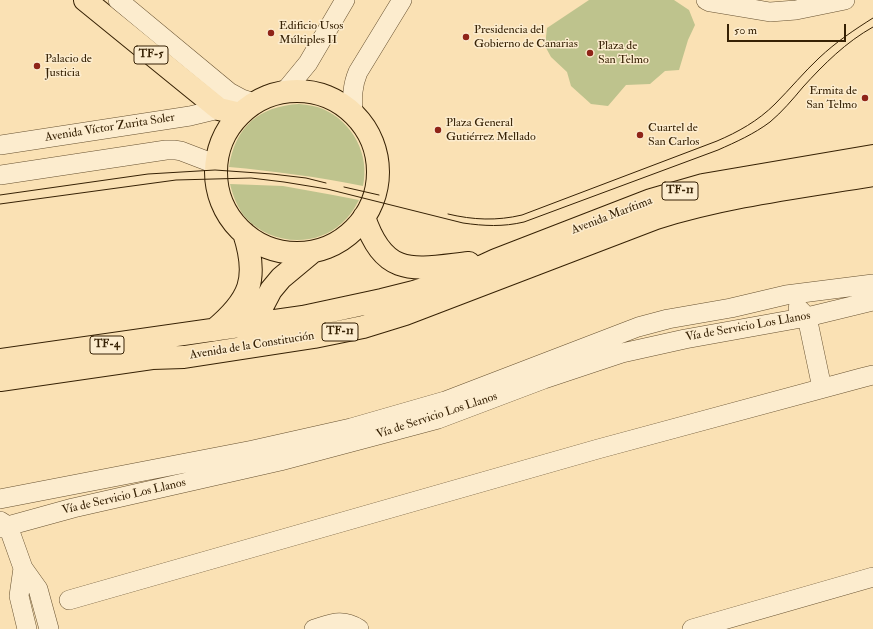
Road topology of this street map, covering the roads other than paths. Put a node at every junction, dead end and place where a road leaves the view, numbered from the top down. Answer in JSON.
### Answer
{"nodes":[{"id":1,"x":85,"y":0,"type":"edge"},
{"id":2,"x":118,"y":0,"type":"edge"},
{"id":3,"x":345,"y":0,"type":"edge"},
{"id":4,"x":402,"y":0,"type":"edge"},
{"id":5,"x":706,"y":0,"type":"edge"},
{"id":6,"x":845,"y":0,"type":"edge"},
{"id":7,"x":736,"y":3,"type":"edge"},
{"id":8,"x":284,"y":91,"type":"junction"},
{"id":9,"x":247,"y":109,"type":"junction"},
{"id":10,"x":219,"y":110,"type":"junction"},
{"id":11,"x":353,"y":114,"type":"junction"},
{"id":12,"x":0,"y":145,"type":"edge"},
{"id":13,"x":873,"y":156,"type":"edge"},
{"id":14,"x":215,"y":164,"type":"junction"},
{"id":15,"x":0,"y":175,"type":"edge"},
{"id":16,"x":873,"y":175,"type":"edge"},
{"id":17,"x":364,"y":216,"type":"junction"},
{"id":18,"x":244,"y":233,"type":"junction"},
{"id":19,"x":311,"y":253,"type":"junction"},
{"id":20,"x":496,"y":260,"type":"junction"},
{"id":21,"x":519,"y":271,"type":"joint"},
{"id":22,"x":873,"y":284,"type":"edge"},
{"id":23,"x":873,"y":288,"type":"edge"},
{"id":24,"x":873,"y":301,"type":"edge"},
{"id":25,"x":731,"y":308,"type":"junction"},
{"id":26,"x":807,"y":317,"type":"junction"},
{"id":27,"x":250,"y":324,"type":"junction"},
{"id":28,"x":214,"y":330,"type":"junction"},
{"id":29,"x":152,"y":358,"type":"junction"},
{"id":30,"x":0,"y":360,"type":"edge"},
{"id":31,"x":873,"y":376,"type":"edge"},
{"id":32,"x":0,"y":380,"type":"edge"},
{"id":33,"x":822,"y":388,"type":"junction"},
{"id":34,"x":253,"y":450,"type":"junction"},
{"id":35,"x":0,"y":499,"type":"edge"},
{"id":36,"x":3,"y":525,"type":"edge"},
{"id":37,"x":7,"y":545,"type":"edge"},
{"id":38,"x":23,"y":568,"type":"junction"},
{"id":39,"x":873,"y":577,"type":"edge"},
{"id":40,"x":69,"y":600,"type":"dead end"},
{"id":41,"x":27,"y":629,"type":"edge"},
{"id":42,"x":49,"y":629,"type":"edge"},
{"id":43,"x":314,"y":629,"type":"edge"},
{"id":44,"x":359,"y":629,"type":"edge"},
{"id":45,"x":692,"y":629,"type":"edge"}],
"edges":[{"from":1,"to":10,"type":"main road","number":"TF-5"},
{"from":2,"to":9,"type":"street"},
{"from":3,"to":8,"type":"street"},
{"from":4,"to":11,"type":"street"},
{"from":5,"to":7,"type":"street"},
{"from":6,"to":7,"type":"street"},
{"from":8,"to":9,"type":"main road"},
{"from":8,"to":11,"type":"main road"},
{"from":9,"to":10,"type":"main road","number":"TF-5"},
{"from":9,"to":14,"type":"main road"},
{"from":10,"to":12,"type":"street","name":"Avenida Víctor Zurita Soler"},
{"from":11,"to":17,"type":"main road"},
{"from":13,"to":20,"type":"main road","name":"Avenida Marítima","number":"TF-11"},
{"from":14,"to":15,"type":"street"},
{"from":14,"to":18,"type":"main road"},
{"from":16,"to":21,"type":"main road","name":"Avenida Marítima","number":"TF-11"},
{"from":17,"to":19,"type":"main road"},
{"from":17,"to":20,"type":"main road"},
{"from":18,"to":19,"type":"main road"},
{"from":18,"to":28,"type":"main road"},
{"from":19,"to":27,"type":"main road"},
{"from":20,"to":27,"type":"main road","name":"Avenida de la Constitución","number":"TF-11"},
{"from":21,"to":29,"type":"main road","name":"Avenida de la Constitución","number":"TF-11"},
{"from":22,"to":25,"type":"street","name":"Vía de Servicio Los Llanos"},
{"from":23,"to":26,"type":"street"},
{"from":24,"to":26,"type":"street","name":"Vía de Servicio Los Llanos"},
{"from":25,"to":26,"type":"street"},
{"from":25,"to":34,"type":"street","name":"Vía de Servicio Los Llanos"},
{"from":26,"to":33,"type":"street"},
{"from":26,"to":36,"type":"street","name":"Vía de Servicio Los Llanos"},
{"from":27,"to":28,"type":"main road","name":"Avenida de la Constitución","number":"TF-11"},
{"from":27,"to":29,"type":"main road"},
{"from":28,"to":30,"type":"main road","name":"Avenida de la Constitución","number":"TF-4"},
{"from":29,"to":32,"type":"main road","name":"Avenida de la Constitución","number":"TF-4"},
{"from":31,"to":33,"type":"street"},
{"from":33,"to":40,"type":"street"},
{"from":34,"to":35,"type":"street","name":"Vía de Servicio Los Llanos"},
{"from":34,"to":36,"type":"street"},
{"from":36,"to":37,"type":"street"},
{"from":37,"to":38,"type":"street"},
{"from":38,"to":41,"type":"street"},
{"from":38,"to":42,"type":"street"},
{"from":39,"to":45,"type":"street"},
{"from":43,"to":44,"type":"street"}]}
